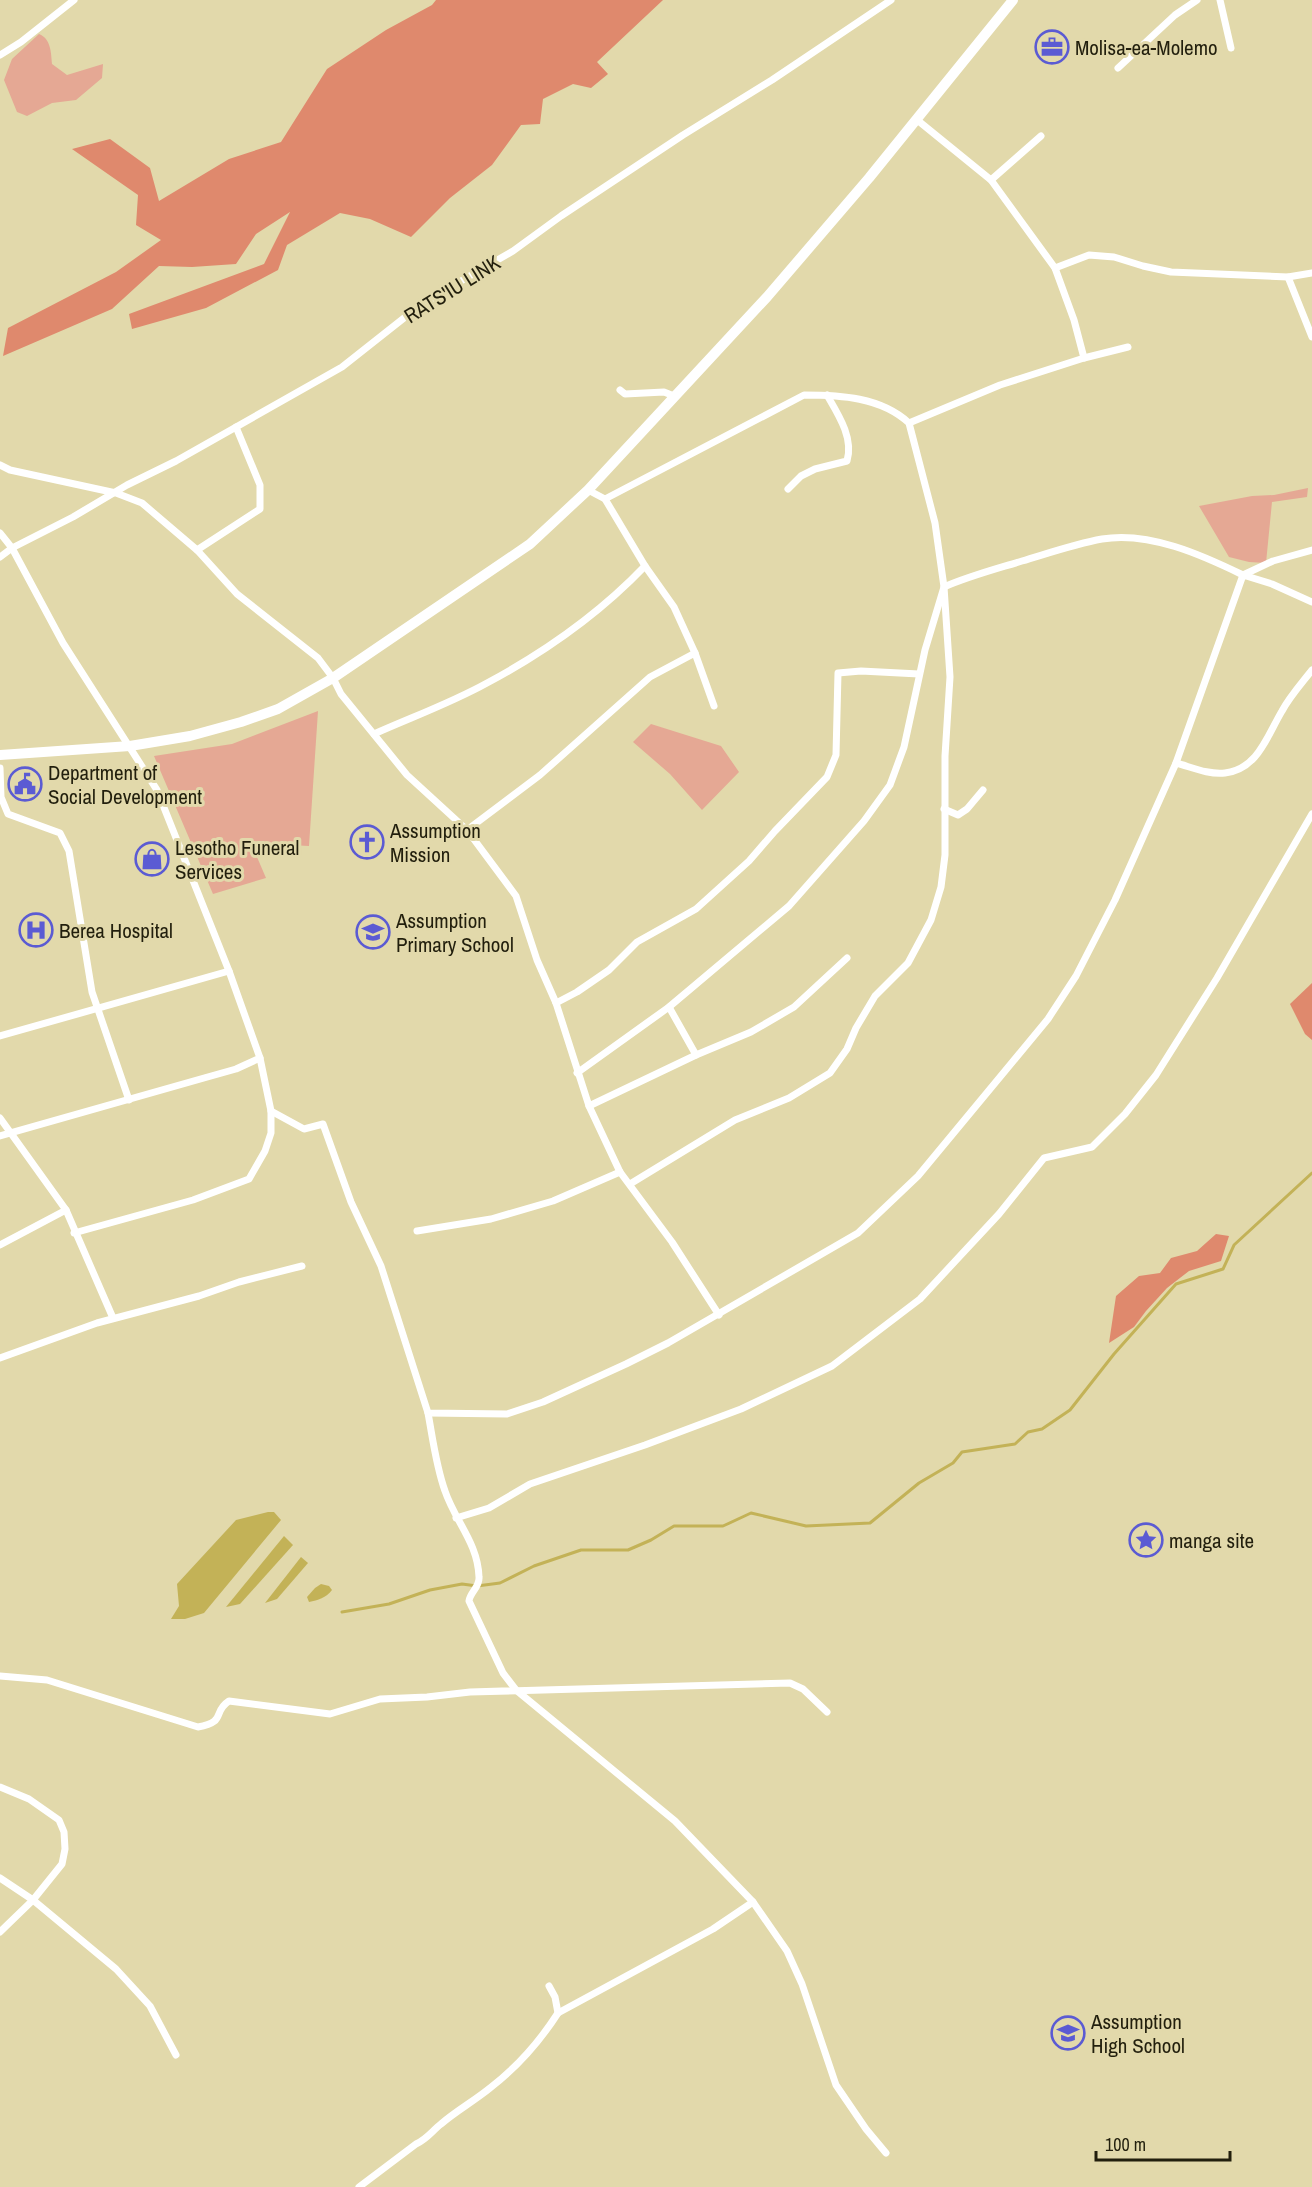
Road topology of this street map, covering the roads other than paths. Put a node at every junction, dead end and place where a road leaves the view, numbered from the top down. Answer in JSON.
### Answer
{"nodes":[{"id":1,"x":74,"y":0,"type":"edge"},
{"id":2,"x":891,"y":0,"type":"edge"},
{"id":3,"x":1013,"y":0,"type":"edge"},
{"id":4,"x":1197,"y":0,"type":"edge"},
{"id":5,"x":1220,"y":0,"type":"edge"},
{"id":6,"x":1231,"y":48,"type":"dead end"},
{"id":7,"x":0,"y":55,"type":"edge"},
{"id":8,"x":1118,"y":68,"type":"dead end"},
{"id":9,"x":916,"y":119,"type":"junction"},
{"id":10,"x":1041,"y":136,"type":"dead end"},
{"id":11,"x":991,"y":180,"type":"junction"},
{"id":12,"x":1055,"y":268,"type":"junction"},
{"id":13,"x":1312,"y":273,"type":"edge"},
{"id":14,"x":1288,"y":277,"type":"junction"},
{"id":15,"x":1312,"y":337,"type":"edge"},
{"id":16,"x":1128,"y":347,"type":"dead end"},
{"id":17,"x":1084,"y":358,"type":"junction"},
{"id":18,"x":620,"y":390,"type":"dead end"},
{"id":19,"x":827,"y":395,"type":"junction"},
{"id":20,"x":674,"y":396,"type":"junction"},
{"id":21,"x":909,"y":423,"type":"junction"},
{"id":22,"x":236,"y":427,"type":"junction"},
{"id":23,"x":0,"y":465,"type":"edge"},
{"id":24,"x":788,"y":489,"type":"dead end"},
{"id":25,"x":588,"y":490,"type":"junction"},
{"id":26,"x":116,"y":494,"type":"junction"},
{"id":27,"x":605,"y":499,"type":"junction"},
{"id":28,"x":0,"y":533,"type":"edge"},
{"id":29,"x":12,"y":548,"type":"junction"},
{"id":30,"x":197,"y":550,"type":"junction"},
{"id":31,"x":1312,"y":550,"type":"edge"},
{"id":32,"x":0,"y":557,"type":"edge"},
{"id":33,"x":645,"y":566,"type":"junction"},
{"id":34,"x":1243,"y":575,"type":"junction"},
{"id":35,"x":944,"y":587,"type":"junction"},
{"id":36,"x":1312,"y":602,"type":"edge"},
{"id":37,"x":695,"y":653,"type":"junction"},
{"id":38,"x":1312,"y":670,"type":"edge"},
{"id":39,"x":919,"y":674,"type":"junction"},
{"id":40,"x":333,"y":678,"type":"junction"},
{"id":41,"x":714,"y":706,"type":"dead end"},
{"id":42,"x":374,"y":734,"type":"junction"},
{"id":43,"x":130,"y":746,"type":"junction"},
{"id":44,"x":0,"y":755,"type":"edge"},
{"id":45,"x":1176,"y":763,"type":"junction"},
{"id":46,"x":0,"y":768,"type":"edge"},
{"id":47,"x":983,"y":790,"type":"dead end"},
{"id":48,"x":944,"y":809,"type":"junction"},
{"id":49,"x":1312,"y":814,"type":"edge"},
{"id":50,"x":467,"y":830,"type":"junction"},
{"id":51,"x":847,"y":958,"type":"dead end"},
{"id":52,"x":229,"y":971,"type":"junction"},
{"id":53,"x":556,"y":1004,"type":"junction"},
{"id":54,"x":669,"y":1007,"type":"junction"},
{"id":55,"x":98,"y":1010,"type":"junction"},
{"id":56,"x":0,"y":1036,"type":"edge"},
{"id":57,"x":696,"y":1054,"type":"junction"},
{"id":58,"x":260,"y":1058,"type":"junction"},
{"id":59,"x":577,"y":1074,"type":"junction"},
{"id":60,"x":129,"y":1100,"type":"junction"},
{"id":61,"x":589,"y":1106,"type":"junction"},
{"id":62,"x":271,"y":1111,"type":"junction"},
{"id":63,"x":0,"y":1118,"type":"edge"},
{"id":64,"x":11,"y":1132,"type":"junction"},
{"id":65,"x":0,"y":1136,"type":"edge"},
{"id":66,"x":620,"y":1172,"type":"junction"},
{"id":67,"x":630,"y":1185,"type":"junction"},
{"id":68,"x":66,"y":1210,"type":"junction"},
{"id":69,"x":417,"y":1231,"type":"dead end"},
{"id":70,"x":74,"y":1233,"type":"junction"},
{"id":71,"x":0,"y":1245,"type":"edge"},
{"id":72,"x":302,"y":1266,"type":"dead end"},
{"id":73,"x":719,"y":1315,"type":"junction"},
{"id":74,"x":113,"y":1318,"type":"junction"},
{"id":75,"x":0,"y":1358,"type":"edge"},
{"id":76,"x":428,"y":1413,"type":"junction"},
{"id":77,"x":456,"y":1518,"type":"junction"},
{"id":78,"x":0,"y":1676,"type":"edge"},
{"id":79,"x":516,"y":1690,"type":"junction"},
{"id":80,"x":827,"y":1712,"type":"dead end"},
{"id":81,"x":0,"y":1786,"type":"edge"},
{"id":82,"x":0,"y":1878,"type":"edge"},
{"id":83,"x":33,"y":1900,"type":"junction"},
{"id":84,"x":753,"y":1902,"type":"junction"},
{"id":85,"x":0,"y":1932,"type":"edge"},
{"id":86,"x":549,"y":1986,"type":"dead end"},
{"id":87,"x":558,"y":2013,"type":"junction"},
{"id":88,"x":177,"y":2055,"type":"dead end"},
{"id":89,"x":886,"y":2153,"type":"dead end"},
{"id":90,"x":359,"y":2187,"type":"edge"}],
"edges":[{"from":1,"to":7,"type":"street"},
{"from":2,"to":22,"type":"street","name":"RATS'IU LINK"},
{"from":3,"to":9,"type":"main road"},
{"from":4,"to":8,"type":"street"},
{"from":5,"to":6,"type":"street"},
{"from":9,"to":11,"type":"street"},
{"from":9,"to":20,"type":"main road"},
{"from":10,"to":11,"type":"street"},
{"from":11,"to":12,"type":"street"},
{"from":12,"to":14,"type":"street"},
{"from":12,"to":17,"type":"street"},
{"from":13,"to":14,"type":"street"},
{"from":14,"to":15,"type":"street"},
{"from":16,"to":17,"type":"street"},
{"from":17,"to":21,"type":"street"},
{"from":18,"to":20,"type":"street"},
{"from":19,"to":21,"type":"street"},
{"from":19,"to":24,"type":"street"},
{"from":19,"to":27,"type":"street"},
{"from":20,"to":25,"type":"main road"},
{"from":21,"to":35,"type":"street"},
{"from":22,"to":26,"type":"street","name":"RATS'IU LINK"},
{"from":22,"to":30,"type":"street"},
{"from":23,"to":26,"type":"street"},
{"from":25,"to":27,"type":"street"},
{"from":25,"to":40,"type":"main road"},
{"from":26,"to":29,"type":"street","name":"RATS'IU LINK"},
{"from":26,"to":30,"type":"street"},
{"from":27,"to":33,"type":"street"},
{"from":28,"to":29,"type":"street"},
{"from":29,"to":32,"type":"street","name":"RATS'IU LINK"},
{"from":29,"to":43,"type":"street"},
{"from":30,"to":40,"type":"street"},
{"from":31,"to":34,"type":"street"},
{"from":33,"to":37,"type":"street"},
{"from":33,"to":42,"type":"street"},
{"from":34,"to":35,"type":"street"},
{"from":34,"to":36,"type":"street"},
{"from":34,"to":45,"type":"street"},
{"from":35,"to":39,"type":"street"},
{"from":35,"to":48,"type":"street"},
{"from":37,"to":41,"type":"street"},
{"from":37,"to":50,"type":"street"},
{"from":38,"to":45,"type":"street"},
{"from":39,"to":53,"type":"street"},
{"from":39,"to":54,"type":"street"},
{"from":40,"to":42,"type":"street"},
{"from":40,"to":43,"type":"main road"},
{"from":42,"to":50,"type":"street"},
{"from":43,"to":44,"type":"main road"},
{"from":43,"to":52,"type":"street"},
{"from":45,"to":73,"type":"street"},
{"from":46,"to":55,"type":"street"},
{"from":47,"to":48,"type":"street"},
{"from":48,"to":67,"type":"street"},
{"from":49,"to":77,"type":"street"},
{"from":50,"to":53,"type":"street"},
{"from":51,"to":57,"type":"street"},
{"from":52,"to":55,"type":"street"},
{"from":52,"to":58,"type":"street"},
{"from":53,"to":59,"type":"street"},
{"from":54,"to":57,"type":"street"},
{"from":54,"to":59,"type":"street"},
{"from":55,"to":56,"type":"street"},
{"from":55,"to":60,"type":"street"},
{"from":57,"to":61,"type":"street"},
{"from":58,"to":60,"type":"street"},
{"from":58,"to":62,"type":"street"},
{"from":59,"to":61,"type":"street"},
{"from":60,"to":64,"type":"street"},
{"from":61,"to":66,"type":"street"},
{"from":62,"to":70,"type":"street"},
{"from":62,"to":76,"type":"street"},
{"from":63,"to":64,"type":"street"},
{"from":64,"to":65,"type":"street"},
{"from":64,"to":68,"type":"street"},
{"from":66,"to":67,"type":"street"},
{"from":66,"to":69,"type":"street"},
{"from":67,"to":73,"type":"street"},
{"from":68,"to":70,"type":"street"},
{"from":68,"to":71,"type":"street"},
{"from":70,"to":74,"type":"street"},
{"from":72,"to":74,"type":"street"},
{"from":73,"to":76,"type":"street"},
{"from":74,"to":75,"type":"street"},
{"from":76,"to":77,"type":"street"},
{"from":77,"to":79,"type":"street"},
{"from":78,"to":79,"type":"street"},
{"from":79,"to":80,"type":"street"},
{"from":79,"to":84,"type":"street"},
{"from":81,"to":83,"type":"street"},
{"from":82,"to":83,"type":"street"},
{"from":83,"to":85,"type":"street"},
{"from":83,"to":88,"type":"street"},
{"from":84,"to":87,"type":"street"},
{"from":84,"to":89,"type":"street"},
{"from":86,"to":87,"type":"street"},
{"from":87,"to":90,"type":"street"}]}
